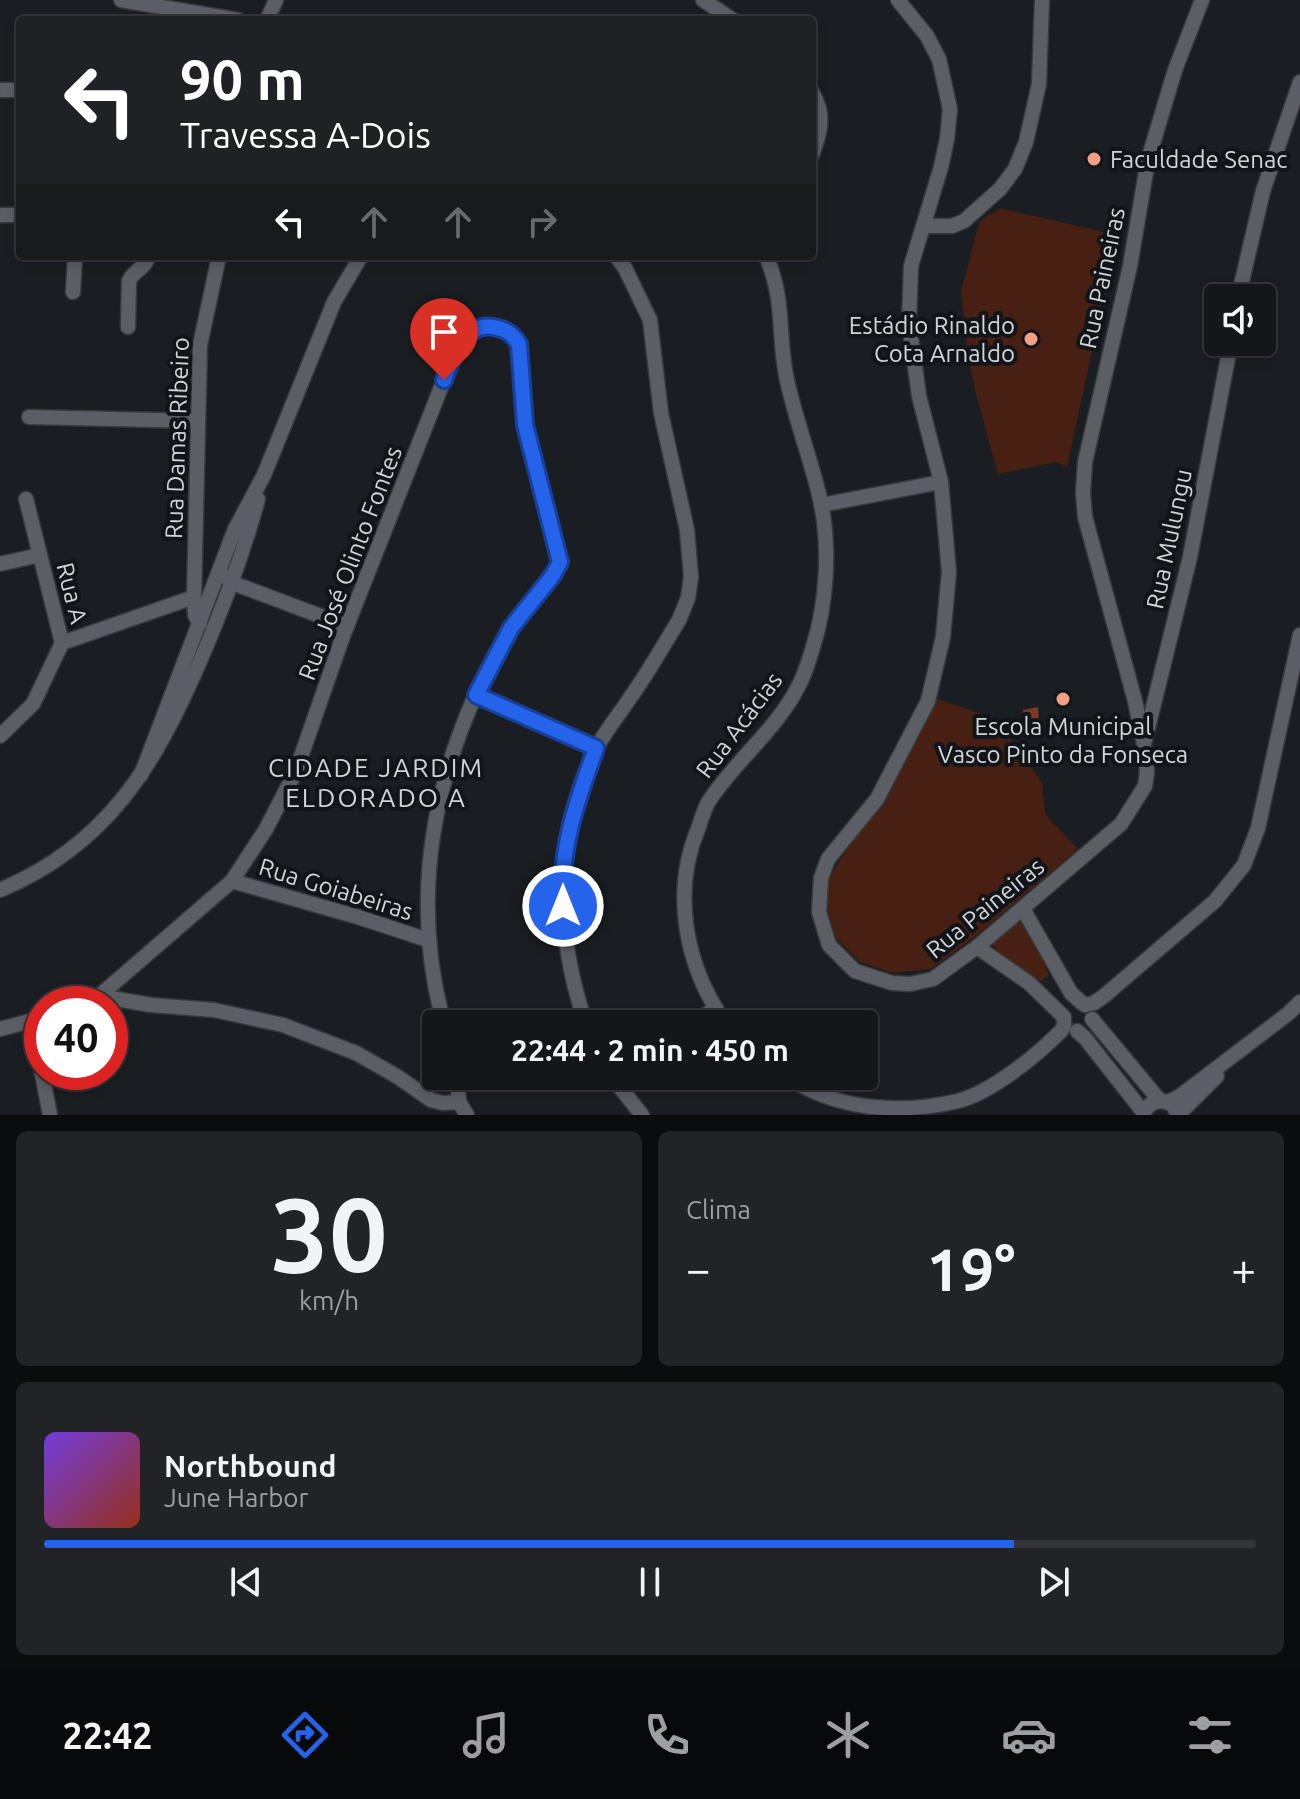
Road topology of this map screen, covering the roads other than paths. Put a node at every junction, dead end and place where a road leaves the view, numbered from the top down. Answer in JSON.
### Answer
{"nodes":[{"id":1,"x":121,"y":0,"type":"edge"},
{"id":2,"x":703,"y":0,"type":"edge"},
{"id":3,"x":898,"y":0,"type":"edge"},
{"id":4,"x":1042,"y":0,"type":"edge"},
{"id":5,"x":1202,"y":0,"type":"edge"},
{"id":6,"x":215,"y":16,"type":"edge"},
{"id":7,"x":727,"y":16,"type":"edge"},
{"id":8,"x":1299,"y":88,"type":"edge"},
{"id":9,"x":816,"y":99,"type":"edge"},
{"id":10,"x":816,"y":144,"type":"edge"},
{"id":11,"x":923,"y":226,"type":"junction"},
{"id":12,"x":75,"y":260,"type":"edge"},
{"id":13,"x":147,"y":260,"type":"edge"},
{"id":14,"x":218,"y":260,"type":"edge"},
{"id":15,"x":359,"y":260,"type":"edge"},
{"id":16,"x":619,"y":260,"type":"edge"},
{"id":17,"x":772,"y":260,"type":"edge"},
{"id":18,"x":1241,"y":284,"type":"edge"},
{"id":19,"x":73,"y":292,"type":"dead end"},
{"id":20,"x":128,"y":327,"type":"dead end"},
{"id":21,"x":1228,"y":356,"type":"edge"},
{"id":22,"x":29,"y":417,"type":"dead end"},
{"id":23,"x":197,"y":421,"type":"junction"},
{"id":24,"x":264,"y":475,"type":"junction"},
{"id":25,"x":941,"y":482,"type":"junction"},
{"id":26,"x":26,"y":499,"type":"dead end"},
{"id":27,"x":821,"y":505,"type":"junction"},
{"id":28,"x":235,"y":529,"type":"junction"},
{"id":29,"x":40,"y":555,"type":"junction"},
{"id":30,"x":0,"y":564,"type":"edge"},
{"id":31,"x":230,"y":582,"type":"junction"},
{"id":32,"x":194,"y":597,"type":"junction"},
{"id":33,"x":199,"y":623,"type":"junction"},
{"id":34,"x":347,"y":626,"type":"junction"},
{"id":35,"x":1300,"y":635,"type":"edge"},
{"id":36,"x":62,"y":643,"type":"junction"},
{"id":37,"x":197,"y":667,"type":"junction"},
{"id":38,"x":476,"y":695,"type":"junction"},
{"id":39,"x":0,"y":736,"type":"edge"},
{"id":40,"x":1144,"y":744,"type":"junction"},
{"id":41,"x":596,"y":748,"type":"junction"},
{"id":42,"x":141,"y":775,"type":"junction"},
{"id":43,"x":232,"y":881,"type":"junction"},
{"id":44,"x":0,"y":890,"type":"edge"},
{"id":45,"x":1023,"y":909,"type":"junction"},
{"id":46,"x":428,"y":940,"type":"junction"},
{"id":47,"x":977,"y":947,"type":"junction"},
{"id":48,"x":1052,"y":960,"type":"junction"},
{"id":49,"x":1029,"y":983,"type":"junction"},
{"id":50,"x":111,"y":986,"type":"edge"},
{"id":51,"x":128,"y":1001,"type":"edge"},
{"id":52,"x":1300,"y":1002,"type":"edge"},
{"id":53,"x":715,"y":1009,"type":"edge"},
{"id":54,"x":441,"y":1010,"type":"edge"},
{"id":55,"x":581,"y":1010,"type":"edge"},
{"id":56,"x":1088,"y":1011,"type":"junction"},
{"id":57,"x":24,"y":1023,"type":"edge"},
{"id":58,"x":1070,"y":1025,"type":"junction"},
{"id":59,"x":0,"y":1029,"type":"edge"},
{"id":60,"x":1252,"y":1041,"type":"junction"},
{"id":61,"x":47,"y":1090,"type":"edge"},
{"id":62,"x":622,"y":1090,"type":"edge"},
{"id":63,"x":811,"y":1090,"type":"edge"},
{"id":64,"x":1164,"y":1101,"type":"junction"},
{"id":65,"x":463,"y":1109,"type":"edge"},
{"id":66,"x":1144,"y":1114,"type":"edge"},
{"id":67,"x":50,"y":1115,"type":"edge"},
{"id":68,"x":642,"y":1115,"type":"edge"},
{"id":69,"x":1178,"y":1115,"type":"edge"}],
"edges":[{"from":1,"to":6,"type":"street"},
{"from":2,"to":7,"type":"street"},
{"from":3,"to":11,"type":"street","name":"Rua Paineiras"},
{"from":4,"to":11,"type":"street"},
{"from":5,"to":40,"type":"street","name":"Rua Paineiras"},
{"from":8,"to":18,"type":"street"},
{"from":9,"to":10,"type":"street"},
{"from":11,"to":25,"type":"street","name":"Rua Paineiras"},
{"from":12,"to":19,"type":"street"},
{"from":13,"to":20,"type":"street"},
{"from":14,"to":23,"type":"street","name":"Rua Damas Ribeiro"},
{"from":15,"to":24,"type":"street"},
{"from":16,"to":41,"type":"street"},
{"from":17,"to":27,"type":"street","name":"Rua Acácias"},
{"from":21,"to":40,"type":"street","name":"Rua Mulungu"},
{"from":22,"to":23,"type":"street"},
{"from":23,"to":32,"type":"street","name":"Rua Damas Ribeiro"},
{"from":24,"to":28,"type":"street"},
{"from":24,"to":31,"type":"street"},
{"from":25,"to":27,"type":"street"},
{"from":25,"to":47,"type":"street","name":"Rua Paineiras"},
{"from":26,"to":29,"type":"street","name":"Rua A"},
{"from":27,"to":53,"type":"street","name":"Rua Acácias"},
{"from":28,"to":31,"type":"street"},
{"from":28,"to":33,"type":"street"},
{"from":29,"to":30,"type":"street","name":"Rua A"},
{"from":29,"to":36,"type":"street","name":"Rua A"},
{"from":31,"to":34,"type":"street"},
{"from":31,"to":37,"type":"street"},
{"from":32,"to":33,"type":"street","name":"Rua Damas Ribeiro"},
{"from":32,"to":36,"type":"street"},
{"from":33,"to":37,"type":"street"},
{"from":33,"to":42,"type":"street"},
{"from":34,"to":38,"type":"street","name":"Rua José Olinto Fontes"},
{"from":34,"to":43,"type":"street","name":"Rua José Olinto Fontes"},
{"from":35,"to":56,"type":"street"},
{"from":36,"to":39,"type":"street"},
{"from":37,"to":42,"type":"street"},
{"from":38,"to":41,"type":"street"},
{"from":38,"to":46,"type":"street","name":"Rua José Olinto Fontes"},
{"from":40,"to":45,"type":"street","name":"Rua Paineiras"},
{"from":41,"to":55,"type":"street"},
{"from":42,"to":44,"type":"street"},
{"from":43,"to":46,"type":"street","name":"Rua Goiabeiras"},
{"from":43,"to":50,"type":"street","name":"Rua José Olinto Fontes"},
{"from":45,"to":47,"type":"street","name":"Rua Paineiras"},
{"from":45,"to":48,"type":"street"},
{"from":46,"to":54,"type":"street","name":"Rua José Olinto Fontes"},
{"from":47,"to":49,"type":"street"},
{"from":48,"to":49,"type":"street"},
{"from":48,"to":56,"type":"street"},
{"from":49,"to":58,"type":"street"},
{"from":51,"to":65,"type":"street"},
{"from":52,"to":60,"type":"street"},
{"from":56,"to":58,"type":"street"},
{"from":56,"to":58,"type":"street"},
{"from":56,"to":64,"type":"street"},
{"from":57,"to":59,"type":"street"},
{"from":58,"to":63,"type":"street"},
{"from":58,"to":66,"type":"street"},
{"from":60,"to":64,"type":"street"},
{"from":60,"to":69,"type":"street"},
{"from":61,"to":67,"type":"street"},
{"from":62,"to":68,"type":"street"},
{"from":64,"to":66,"type":"street"},
{"from":64,"to":69,"type":"street"}]}
